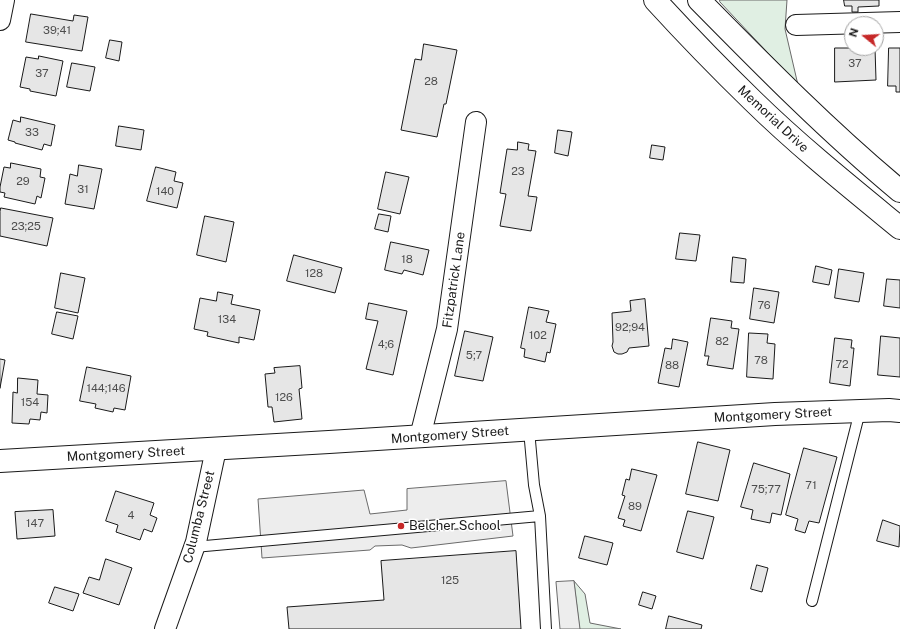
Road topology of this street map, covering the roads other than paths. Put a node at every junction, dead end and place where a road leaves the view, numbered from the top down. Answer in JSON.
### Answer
{"nodes":[{"id":1,"x":4,"y":0,"type":"edge"},
{"id":2,"x":655,"y":0,"type":"edge"},
{"id":3,"x":699,"y":0,"type":"edge"},
{"id":4,"x":0,"y":20,"type":"edge"},
{"id":5,"x":900,"y":22,"type":"edge"},
{"id":6,"x":796,"y":26,"type":"dead end"},
{"id":7,"x":476,"y":122,"type":"dead end"},
{"id":8,"x":900,"y":191,"type":"edge"},
{"id":9,"x":900,"y":228,"type":"edge"},
{"id":10,"x":900,"y":411,"type":"edge"},
{"id":11,"x":860,"y":412,"type":"junction"},
{"id":12,"x":529,"y":430,"type":"junction"},
{"id":13,"x":420,"y":437,"type":"junction"},
{"id":14,"x":216,"y":449,"type":"junction"},
{"id":15,"x":0,"y":461,"type":"edge"},
{"id":16,"x":540,"y":516,"type":"junction"},
{"id":17,"x":194,"y":547,"type":"junction"},
{"id":18,"x":812,"y":600,"type":"dead end"},
{"id":19,"x":165,"y":629,"type":"edge"},
{"id":20,"x":546,"y":629,"type":"edge"}],
"edges":[{"from":1,"to":4,"type":"street"},
{"from":2,"to":9,"type":"main road","name":"Memorial Drive"},
{"from":3,"to":8,"type":"main road"},
{"from":5,"to":6,"type":"street"},
{"from":7,"to":13,"type":"street","name":"Fitzpatrick Lane"},
{"from":10,"to":11,"type":"main road","name":"Montgomery Street"},
{"from":11,"to":12,"type":"main road","name":"Montgomery Street"},
{"from":11,"to":18,"type":"lane"},
{"from":12,"to":13,"type":"main road","name":"Montgomery Street"},
{"from":12,"to":16,"type":"lane"},
{"from":13,"to":14,"type":"main road","name":"Montgomery Street"},
{"from":14,"to":15,"type":"main road","name":"Montgomery Street"},
{"from":14,"to":17,"type":"street","name":"Columba Street"},
{"from":16,"to":17,"type":"lane"},
{"from":16,"to":20,"type":"lane"},
{"from":17,"to":19,"type":"street","name":"Columba Street"}]}
